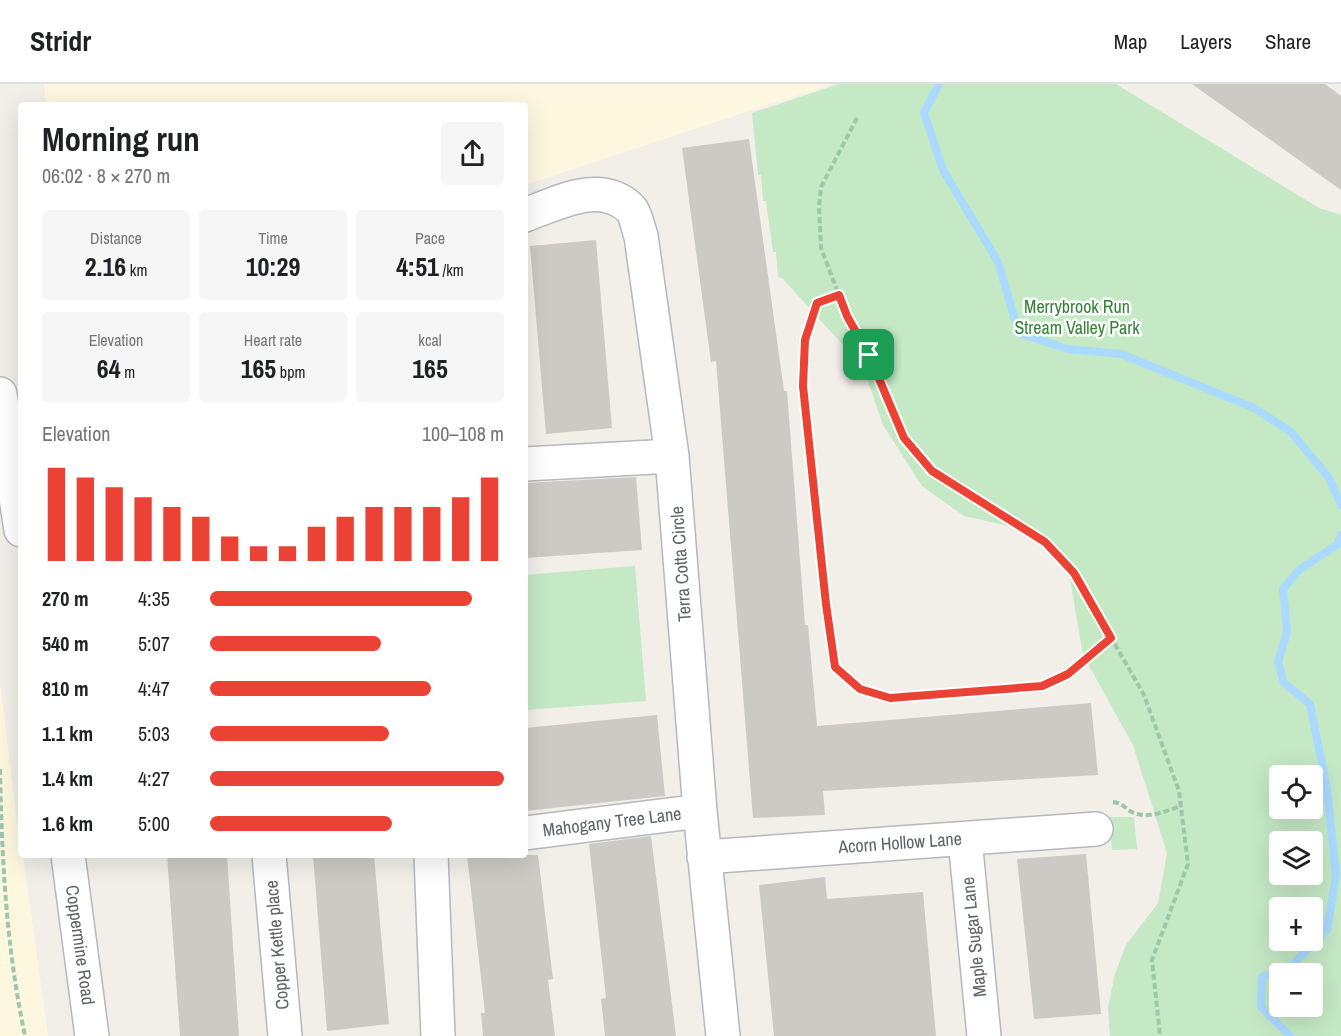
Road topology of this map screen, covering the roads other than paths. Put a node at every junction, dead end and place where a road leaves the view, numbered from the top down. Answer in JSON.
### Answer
{"nodes":[{"id":1,"x":528,"y":214,"type":"edge"},
{"id":2,"x":0,"y":394,"type":"edge"},
{"id":3,"x":672,"y":456,"type":"junction"},
{"id":4,"x":528,"y":464,"type":"edge"},
{"id":5,"x":18,"y":511,"type":"edge"},
{"id":6,"x":700,"y":811,"type":"junction"},
{"id":7,"x":1102,"y":815,"type":"road end"},
{"id":8,"x":528,"y":833,"type":"edge"},
{"id":9,"x":964,"y":839,"type":"junction"},
{"id":10,"x":704,"y":857,"type":"junction"},
{"id":11,"x":68,"y":858,"type":"edge"},
{"id":12,"x":269,"y":858,"type":"edge"},
{"id":13,"x":431,"y":858,"type":"edge"},
{"id":14,"x":92,"y":1036,"type":"edge"},
{"id":15,"x":285,"y":1036,"type":"edge"},
{"id":16,"x":438,"y":1036,"type":"edge"},
{"id":17,"x":723,"y":1036,"type":"edge"},
{"id":18,"x":984,"y":1036,"type":"edge"}],
"edges":[{"from":1,"to":3,"type":"street","name":"Terra Cotta Circle"},
{"from":2,"to":5,"type":"street"},
{"from":3,"to":4,"type":"street"},
{"from":3,"to":6,"type":"street","name":"Terra Cotta Circle"},
{"from":6,"to":8,"type":"street","name":"Mahogany Tree Lane"},
{"from":6,"to":10,"type":"street","name":"Terra Cotta Circle"},
{"from":7,"to":9,"type":"street","name":"Acorn Hollow Lane"},
{"from":9,"to":10,"type":"street","name":"Acorn Hollow Lane"},
{"from":9,"to":18,"type":"street","name":"Maple Sugar Lane"},
{"from":10,"to":17,"type":"street","name":"Terra Cotta Circle"},
{"from":11,"to":14,"type":"street","name":"Coppermine Road"},
{"from":12,"to":15,"type":"street","name":"Copper Kettle place"},
{"from":13,"to":16,"type":"street"}]}
